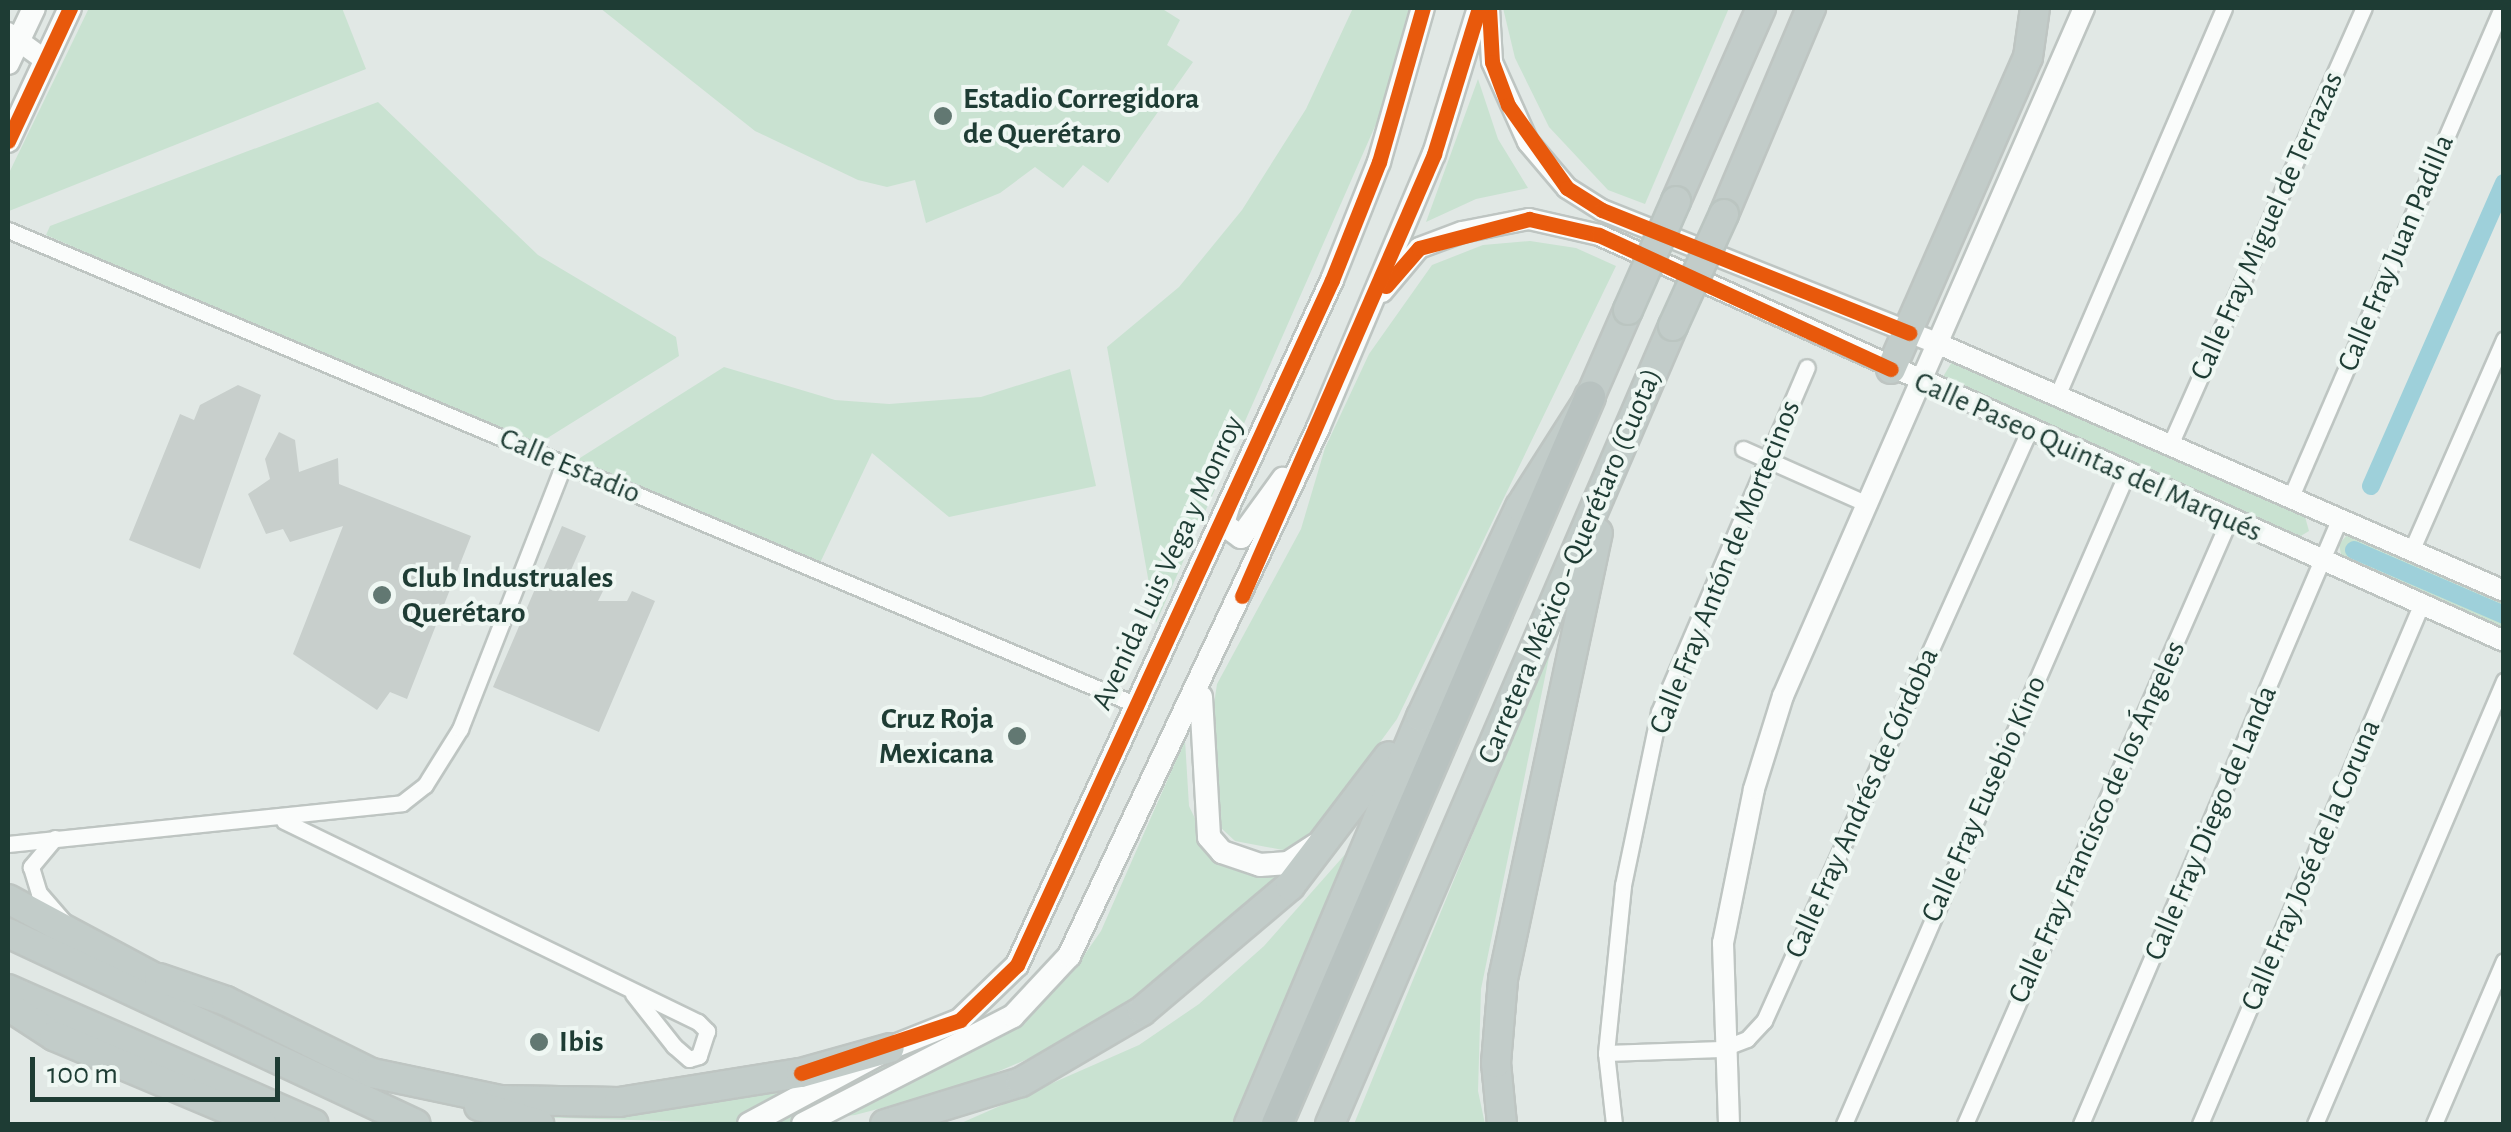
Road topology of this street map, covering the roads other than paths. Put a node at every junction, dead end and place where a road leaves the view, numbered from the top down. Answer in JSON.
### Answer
{"nodes":[{"id":1,"x":1423,"y":8,"type":"edge"},
{"id":2,"x":1478,"y":8,"type":"edge"},
{"id":3,"x":1488,"y":8,"type":"edge"},
{"id":4,"x":1749,"y":8,"type":"edge"},
{"id":5,"x":1761,"y":8,"type":"edge"},
{"id":6,"x":1811,"y":8,"type":"edge"},
{"id":7,"x":2034,"y":8,"type":"edge"},
{"id":8,"x":2084,"y":8,"type":"edge"},
{"id":9,"x":2224,"y":8,"type":"edge"},
{"id":10,"x":2364,"y":8,"type":"edge"},
{"id":11,"x":2502,"y":8,"type":"edge"},
{"id":12,"x":31,"y":9,"type":"edge"},
{"id":13,"x":65,"y":18,"type":"edge"},
{"id":14,"x":10,"y":47,"type":"edge"},
{"id":15,"x":45,"y":60,"type":"junction"},
{"id":16,"x":1713,"y":116,"type":"junction"},
{"id":17,"x":8,"y":141,"type":"edge"},
{"id":18,"x":8,"y":230,"type":"edge"},
{"id":19,"x":1363,"y":318,"type":"junction"},
{"id":20,"x":1908,"y":333,"type":"junction"},
{"id":21,"x":2504,"y":340,"type":"edge"},
{"id":22,"x":1941,"y":345,"type":"junction"},
{"id":23,"x":1807,"y":367,"type":"dead end"},
{"id":24,"x":1891,"y":369,"type":"junction"},
{"id":25,"x":1923,"y":384,"type":"junction"},
{"id":26,"x":2058,"y":396,"type":"junction"},
{"id":27,"x":1590,"y":397,"type":"junction"},
{"id":28,"x":1318,"y":428,"type":"junction"},
{"id":29,"x":2028,"y":432,"type":"junction"},
{"id":30,"x":2170,"y":445,"type":"junction"},
{"id":31,"x":1743,"y":449,"type":"dead end"},
{"id":32,"x":1767,"y":458,"type":"junction"},
{"id":33,"x":564,"y":464,"type":"junction"},
{"id":34,"x":1610,"y":472,"type":"junction"},
{"id":35,"x":2126,"y":475,"type":"junction"},
{"id":36,"x":1237,"y":476,"type":"junction"},
{"id":37,"x":2290,"y":499,"type":"junction"},
{"id":38,"x":1867,"y":504,"type":"junction"},
{"id":39,"x":2229,"y":520,"type":"junction"},
{"id":40,"x":2339,"y":520,"type":"junction"},
{"id":41,"x":2412,"y":550,"type":"junction"},
{"id":42,"x":2324,"y":563,"type":"junction"},
{"id":43,"x":2504,"y":591,"type":"edge"},
{"id":44,"x":2421,"y":605,"type":"junction"},
{"id":45,"x":2504,"y":640,"type":"edge"},
{"id":46,"x":2504,"y":681,"type":"edge"},
{"id":47,"x":1202,"y":682,"type":"junction"},
{"id":48,"x":1132,"y":703,"type":"junction"},
{"id":49,"x":1422,"y":717,"type":"junction"},
{"id":50,"x":283,"y":820,"type":"junction"},
{"id":51,"x":64,"y":836,"type":"junction"},
{"id":52,"x":1328,"y":838,"type":"junction"},
{"id":53,"x":8,"y":844,"type":"edge"},
{"id":54,"x":8,"y":899,"type":"edge"},
{"id":55,"x":8,"y":933,"type":"edge"},
{"id":56,"x":73,"y":934,"type":"junction"},
{"id":57,"x":2504,"y":961,"type":"edge"},
{"id":58,"x":158,"y":978,"type":"junction"},
{"id":59,"x":8,"y":990,"type":"edge"},
{"id":60,"x":633,"y":994,"type":"junction"},
{"id":61,"x":8,"y":1006,"type":"edge"},
{"id":62,"x":890,"y":1048,"type":"junction"},
{"id":63,"x":1721,"y":1048,"type":"junction"},
{"id":64,"x":1606,"y":1052,"type":"junction"},
{"id":65,"x":446,"y":1092,"type":"junction"},
{"id":66,"x":378,"y":1108,"type":"junction"},
{"id":67,"x":262,"y":1124,"type":"edge"},
{"id":68,"x":314,"y":1124,"type":"edge"},
{"id":69,"x":415,"y":1124,"type":"edge"},
{"id":70,"x":539,"y":1124,"type":"edge"},
{"id":71,"x":749,"y":1124,"type":"edge"},
{"id":72,"x":803,"y":1124,"type":"edge"},
{"id":73,"x":885,"y":1124,"type":"edge"},
{"id":74,"x":1250,"y":1124,"type":"edge"},
{"id":75,"x":1277,"y":1124,"type":"edge"},
{"id":76,"x":1330,"y":1124,"type":"edge"},
{"id":77,"x":1502,"y":1124,"type":"edge"},
{"id":78,"x":1614,"y":1124,"type":"edge"},
{"id":79,"x":1729,"y":1124,"type":"edge"},
{"id":80,"x":1844,"y":1124,"type":"edge"},
{"id":81,"x":1965,"y":1124,"type":"edge"},
{"id":82,"x":2081,"y":1124,"type":"edge"},
{"id":83,"x":2200,"y":1124,"type":"edge"},
{"id":84,"x":2316,"y":1124,"type":"edge"},
{"id":85,"x":2434,"y":1124,"type":"edge"}],
"edges":[{"from":1,"to":36,"type":"main road","name":"Avenida Luis Vega y Monroy"},
{"from":2,"to":19,"type":"main road"},
{"from":3,"to":20,"type":"street","name":"Calle Paseo Quintas del Marqués"},
{"from":4,"to":16,"type":"highway"},
{"from":5,"to":16,"type":"highway","name":"Carretera México - Querétaro (Cuota)"},
{"from":6,"to":34,"type":"highway","name":"Carretera México - Querétaro (Cuota)","bridge":true},
{"from":7,"to":20,"type":"highway"},
{"from":8,"to":22,"type":"street"},
{"from":9,"to":26,"type":"street"},
{"from":10,"to":30,"type":"street","name":"Calle Fray Miguel de Terrazas"},
{"from":11,"to":37,"type":"street","name":"Calle Fray Juan Padilla"},
{"from":12,"to":13,"type":"street"},
{"from":12,"to":14,"type":"main road"},
{"from":13,"to":15,"type":"main road"},
{"from":14,"to":15,"type":"street"},
{"from":15,"to":17,"type":"main road"},
{"from":16,"to":27,"type":"highway","name":"Carretera México - Querétaro (Cuota)","bridge":true},
{"from":18,"to":33,"type":"street","name":"Calle Estadio"},
{"from":19,"to":24,"type":"street","name":"Calle Paseo Quintas del Marqués"},
{"from":19,"to":28,"type":"main road"},
{"from":20,"to":22,"type":"street","name":"Calle Paseo Quintas del Marqués"},
{"from":20,"to":24,"type":"highway"},
{"from":21,"to":41,"type":"street"},
{"from":22,"to":25,"type":"street"},
{"from":22,"to":26,"type":"street","name":"Calle Paseo Quintas del Marqués"},
{"from":23,"to":32,"type":"street","name":"Calle Fray Antón de Mortecinos"},
{"from":24,"to":25,"type":"street","name":"Calle Paseo Quintas del Marqués"},
{"from":25,"to":29,"type":"street","name":"Calle Paseo Quintas del Marqués"},
{"from":25,"to":38,"type":"street"},
{"from":26,"to":30,"type":"street","name":"Calle Paseo Quintas del Marqués"},
{"from":27,"to":49,"type":"highway","name":"Carretera México - Querétaro (Cuota)"},
{"from":27,"to":75,"type":"highway","name":"Carretera México - Querétaro (Cuota)"},
{"from":28,"to":36,"type":"main road"},
{"from":28,"to":47,"type":"main road"},
{"from":29,"to":35,"type":"street","name":"Calle Paseo Quintas del Marqués"},
{"from":29,"to":63,"type":"street","name":"Calle Fray Andrés de Córdoba"},
{"from":30,"to":37,"type":"street","name":"Calle Paseo Quintas del Marqués"},
{"from":31,"to":32,"type":"street"},
{"from":32,"to":38,"type":"street"},
{"from":32,"to":64,"type":"street","name":"Calle Fray Antón de Mortecinos"},
{"from":33,"to":48,"type":"street","name":"Calle Estadio"},
{"from":33,"to":50,"type":"street"},
{"from":34,"to":76,"type":"highway","name":"Carretera México - Querétaro (Cuota)"},
{"from":34,"to":77,"type":"highway"},
{"from":35,"to":39,"type":"street","name":"Calle Paseo Quintas del Marqués"},
{"from":35,"to":80,"type":"street","name":"Calle Fray Eusebio Kino"},
{"from":36,"to":48,"type":"main road","name":"Avenida Luis Vega y Monroy"},
{"from":37,"to":40,"type":"street","name":"Calle Paseo Quintas del Marqués"},
{"from":38,"to":63,"type":"street"},
{"from":39,"to":42,"type":"street","name":"Calle Paseo Quintas del Marqués"},
{"from":39,"to":81,"type":"street","name":"Calle Fray Francisco de los Ángeles"},
{"from":40,"to":41,"type":"street","name":"Calle Paseo Quintas del Marqués"},
{"from":40,"to":42,"type":"street","name":"Calle Fray Diego de Landa"},
{"from":41,"to":43,"type":"street","name":"Calle Paseo Quintas del Marqués"},
{"from":42,"to":44,"type":"street","name":"Calle Paseo Quintas del Marqués"},
{"from":42,"to":82,"type":"street","name":"Calle Fray Diego de Landa"},
{"from":44,"to":45,"type":"street","name":"Calle Paseo Quintas del Marqués"},
{"from":44,"to":83,"type":"street","name":"Calle Fray José de la Coruna"},
{"from":46,"to":84,"type":"street"},
{"from":47,"to":52,"type":"main road"},
{"from":47,"to":72,"type":"main road"},
{"from":48,"to":62,"type":"main road","name":"Avenida Luis Vega y Monroy"},
{"from":49,"to":52,"type":"highway"},
{"from":49,"to":74,"type":"highway","name":"Carretera México - Querétaro (Cuota)"},
{"from":50,"to":51,"type":"street"},
{"from":50,"to":60,"type":"street"},
{"from":51,"to":53,"type":"street"},
{"from":51,"to":56,"type":"street"},
{"from":52,"to":73,"type":"highway"},
{"from":54,"to":56,"type":"highway"},
{"from":55,"to":66,"type":"highway"},
{"from":56,"to":58,"type":"highway"},
{"from":57,"to":85,"type":"street"},
{"from":58,"to":65,"type":"highway"},
{"from":58,"to":66,"type":"highway"},
{"from":59,"to":68,"type":"highway"},
{"from":60,"to":60,"type":"street"},
{"from":61,"to":67,"type":"highway"},
{"from":62,"to":65,"type":"highway"},
{"from":62,"to":71,"type":"main road","name":"Avenida Luis Vega y Monroy"},
{"from":63,"to":64,"type":"street","name":"Calle Fray Andrés de Córdoba"},
{"from":63,"to":79,"type":"street"},
{"from":64,"to":78,"type":"street","name":"Calle Fray Antón de Mortecinos"},
{"from":65,"to":70,"type":"highway"},
{"from":66,"to":69,"type":"highway"}]}
